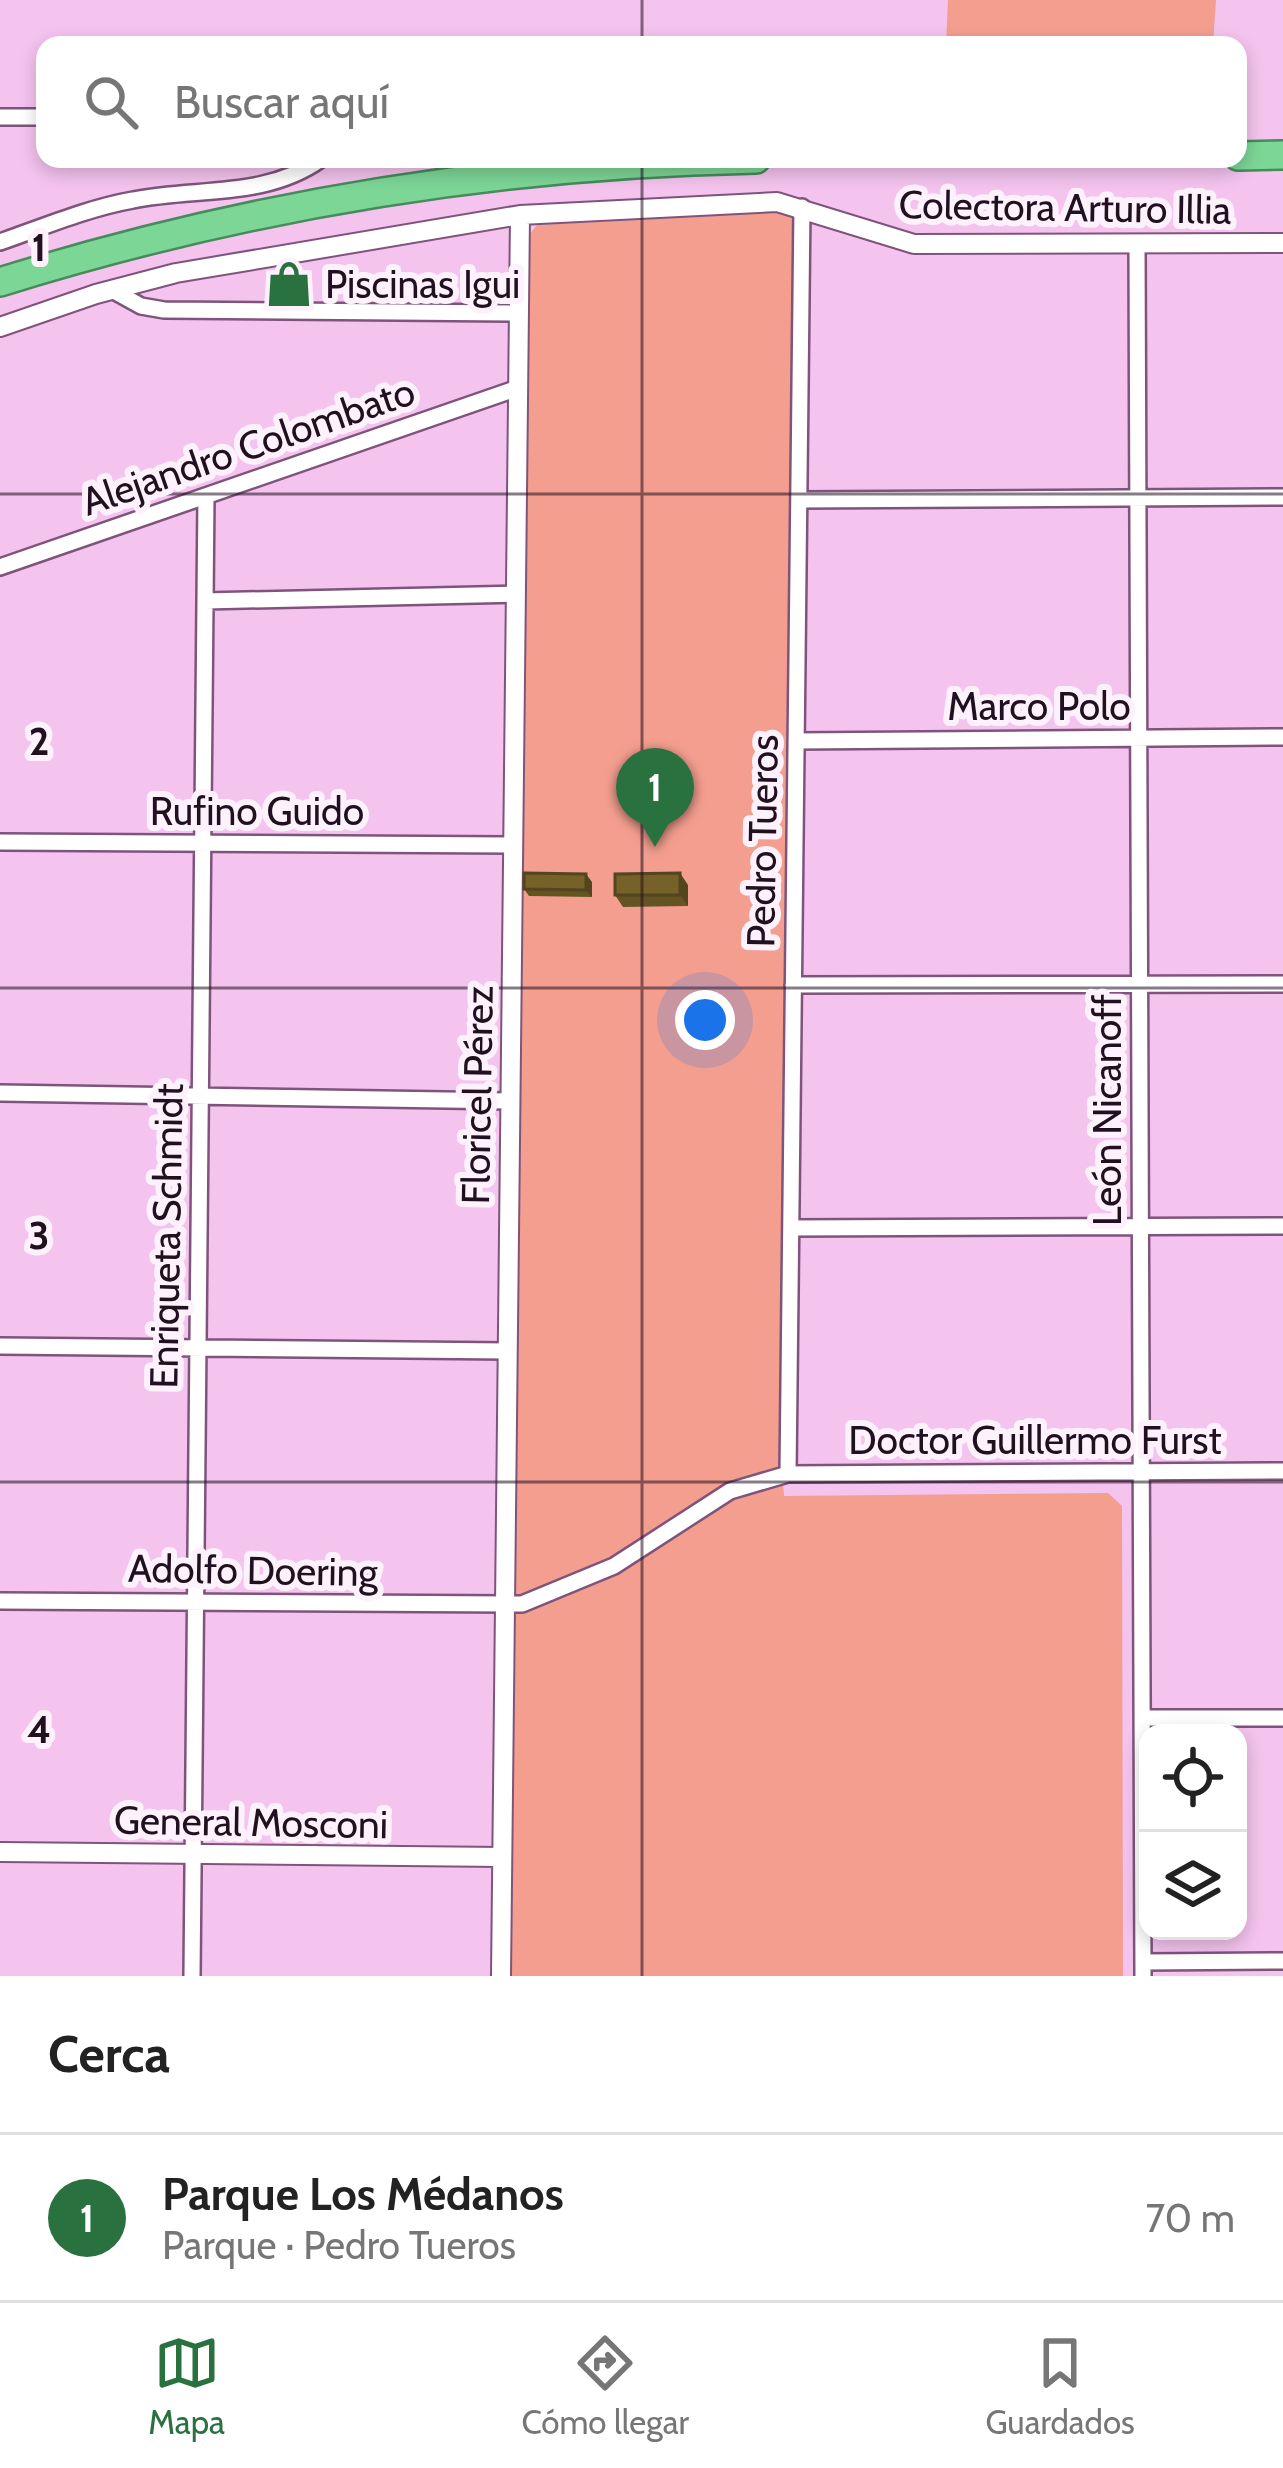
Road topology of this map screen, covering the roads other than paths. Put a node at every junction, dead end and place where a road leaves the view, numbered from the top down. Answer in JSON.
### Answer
{"nodes":[{"id":1,"x":0,"y":117,"type":"edge"},
{"id":2,"x":36,"y":117,"type":"edge"},
{"id":3,"x":1247,"y":155,"type":"edge"},
{"id":4,"x":1283,"y":155,"type":"edge"},
{"id":5,"x":305,"y":168,"type":"edge"},
{"id":6,"x":575,"y":168,"type":"edge"},
{"id":7,"x":802,"y":207,"type":"junction"},
{"id":8,"x":520,"y":215,"type":"junction"},
{"id":9,"x":0,"y":242,"type":"edge"},
{"id":10,"x":1137,"y":244,"type":"junction"},
{"id":11,"x":1283,"y":244,"type":"edge"},
{"id":12,"x":0,"y":282,"type":"edge"},
{"id":13,"x":112,"y":290,"type":"junction"},
{"id":14,"x":518,"y":313,"type":"junction"},
{"id":15,"x":0,"y":327,"type":"edge"},
{"id":16,"x":518,"y":388,"type":"junction"},
{"id":17,"x":206,"y":496,"type":"junction"},
{"id":18,"x":1283,"y":497,"type":"edge"},
{"id":19,"x":1138,"y":498,"type":"junction"},
{"id":20,"x":799,"y":500,"type":"junction"},
{"id":21,"x":0,"y":567,"type":"edge"},
{"id":22,"x":516,"y":593,"type":"junction"},
{"id":23,"x":205,"y":601,"type":"junction"},
{"id":24,"x":1283,"y":737,"type":"edge"},
{"id":25,"x":1138,"y":738,"type":"junction"},
{"id":26,"x":796,"y":741,"type":"junction"},
{"id":27,"x":0,"y":842,"type":"edge"},
{"id":28,"x":202,"y":843,"type":"junction"},
{"id":29,"x":513,"y":845,"type":"junction"},
{"id":30,"x":1139,"y":984,"type":"junction"},
{"id":31,"x":1283,"y":984,"type":"edge"},
{"id":32,"x":793,"y":985,"type":"junction"},
{"id":33,"x":0,"y":1093,"type":"edge"},
{"id":34,"x":200,"y":1096,"type":"junction"},
{"id":35,"x":510,"y":1101,"type":"junction"},
{"id":36,"x":1283,"y":1226,"type":"edge"},
{"id":37,"x":1140,"y":1227,"type":"junction"},
{"id":38,"x":790,"y":1228,"type":"junction"},
{"id":39,"x":0,"y":1346,"type":"edge"},
{"id":40,"x":198,"y":1348,"type":"junction"},
{"id":41,"x":508,"y":1352,"type":"junction"},
{"id":42,"x":1283,"y":1471,"type":"edge"},
{"id":43,"x":1141,"y":1472,"type":"junction"},
{"id":44,"x":788,"y":1474,"type":"junction"},
{"id":45,"x":0,"y":1600,"type":"edge"},
{"id":46,"x":196,"y":1602,"type":"junction"},
{"id":47,"x":505,"y":1606,"type":"junction"},
{"id":48,"x":1142,"y":1718,"type":"junction"},
{"id":49,"x":1283,"y":1718,"type":"edge"},
{"id":50,"x":0,"y":1852,"type":"edge"},
{"id":51,"x":193,"y":1854,"type":"junction"},
{"id":52,"x":502,"y":1857,"type":"junction"},
{"id":53,"x":1283,"y":1961,"type":"edge"},
{"id":54,"x":1143,"y":1969,"type":"edge"},
{"id":55,"x":192,"y":1976,"type":"edge"},
{"id":56,"x":501,"y":1976,"type":"edge"}],
"edges":[{"from":1,"to":2,"type":"street"},
{"from":3,"to":4,"type":"highway"},
{"from":5,"to":9,"type":"street"},
{"from":6,"to":12,"type":"highway"},
{"from":7,"to":8,"type":"street","name":"Colectora Arturo Illia"},
{"from":7,"to":10,"type":"street","name":"Colectora Arturo Illia"},
{"from":7,"to":20,"type":"street","name":"Pedro Tueros"},
{"from":8,"to":13,"type":"street","name":"Colectora Arturo Illia"},
{"from":8,"to":14,"type":"street","name":"Floricel Pérez"},
{"from":10,"to":11,"type":"street","name":"Colectora Arturo Illia"},
{"from":10,"to":19,"type":"street","name":"León Nicanoff"},
{"from":13,"to":14,"type":"street"},
{"from":13,"to":15,"type":"street","name":"Colectora Arturo Illia"},
{"from":14,"to":16,"type":"street","name":"Floricel Pérez"},
{"from":16,"to":17,"type":"street","name":"Alejandro Colombato"},
{"from":16,"to":22,"type":"street","name":"Floricel Pérez"},
{"from":17,"to":21,"type":"street","name":"Alejandro Colombato"},
{"from":17,"to":23,"type":"street","name":"Enriqueta Schmidt"},
{"from":18,"to":19,"type":"street"},
{"from":19,"to":20,"type":"street"},
{"from":19,"to":25,"type":"street","name":"León Nicanoff"},
{"from":20,"to":26,"type":"street","name":"Pedro Tueros"},
{"from":22,"to":23,"type":"street"},
{"from":22,"to":29,"type":"street","name":"Floricel Pérez"},
{"from":23,"to":28,"type":"street","name":"Enriqueta Schmidt"},
{"from":24,"to":25,"type":"street","name":"Marco Polo"},
{"from":25,"to":26,"type":"street","name":"Marco Polo"},
{"from":25,"to":30,"type":"street","name":"León Nicanoff"},
{"from":26,"to":32,"type":"street","name":"Pedro Tueros"},
{"from":27,"to":28,"type":"street","name":"Rufino Guido"},
{"from":28,"to":29,"type":"street","name":"Rufino Guido"},
{"from":28,"to":34,"type":"street","name":"Enriqueta Schmidt"},
{"from":29,"to":35,"type":"street","name":"Floricel Pérez"},
{"from":30,"to":31,"type":"street"},
{"from":30,"to":32,"type":"street"},
{"from":30,"to":37,"type":"street","name":"León Nicanoff"},
{"from":32,"to":38,"type":"street","name":"Pedro Tueros"},
{"from":33,"to":34,"type":"street"},
{"from":34,"to":35,"type":"street"},
{"from":34,"to":40,"type":"street","name":"Enriqueta Schmidt"},
{"from":35,"to":41,"type":"street","name":"Floricel Pérez"},
{"from":36,"to":37,"type":"street"},
{"from":37,"to":38,"type":"street"},
{"from":37,"to":43,"type":"street","name":"León Nicanoff"},
{"from":38,"to":44,"type":"street","name":"Pedro Tueros"},
{"from":39,"to":40,"type":"street"},
{"from":40,"to":41,"type":"street"},
{"from":40,"to":46,"type":"street","name":"Enriqueta Schmidt"},
{"from":41,"to":47,"type":"street","name":"Floricel Pérez"},
{"from":42,"to":43,"type":"street","name":"Doctor Guillermo Furst"},
{"from":43,"to":44,"type":"street","name":"Doctor Guillermo Furst"},
{"from":43,"to":48,"type":"street","name":"León Nicanoff"},
{"from":44,"to":47,"type":"street","name":"Doctor Guillermo Furst"},
{"from":45,"to":46,"type":"street","name":"Adolfo Doering"},
{"from":46,"to":47,"type":"street","name":"Adolfo Doering"},
{"from":46,"to":51,"type":"street","name":"Enriqueta Schmidt"},
{"from":47,"to":52,"type":"street","name":"Floricel Pérez"},
{"from":48,"to":49,"type":"street"},
{"from":48,"to":54,"type":"street","name":"León Nicanoff"},
{"from":50,"to":51,"type":"street","name":"General Mosconi"},
{"from":51,"to":52,"type":"street","name":"General Mosconi"},
{"from":51,"to":55,"type":"street","name":"Enriqueta Schmidt"},
{"from":52,"to":56,"type":"street","name":"Floricel Pérez"},
{"from":53,"to":54,"type":"street"}]}
